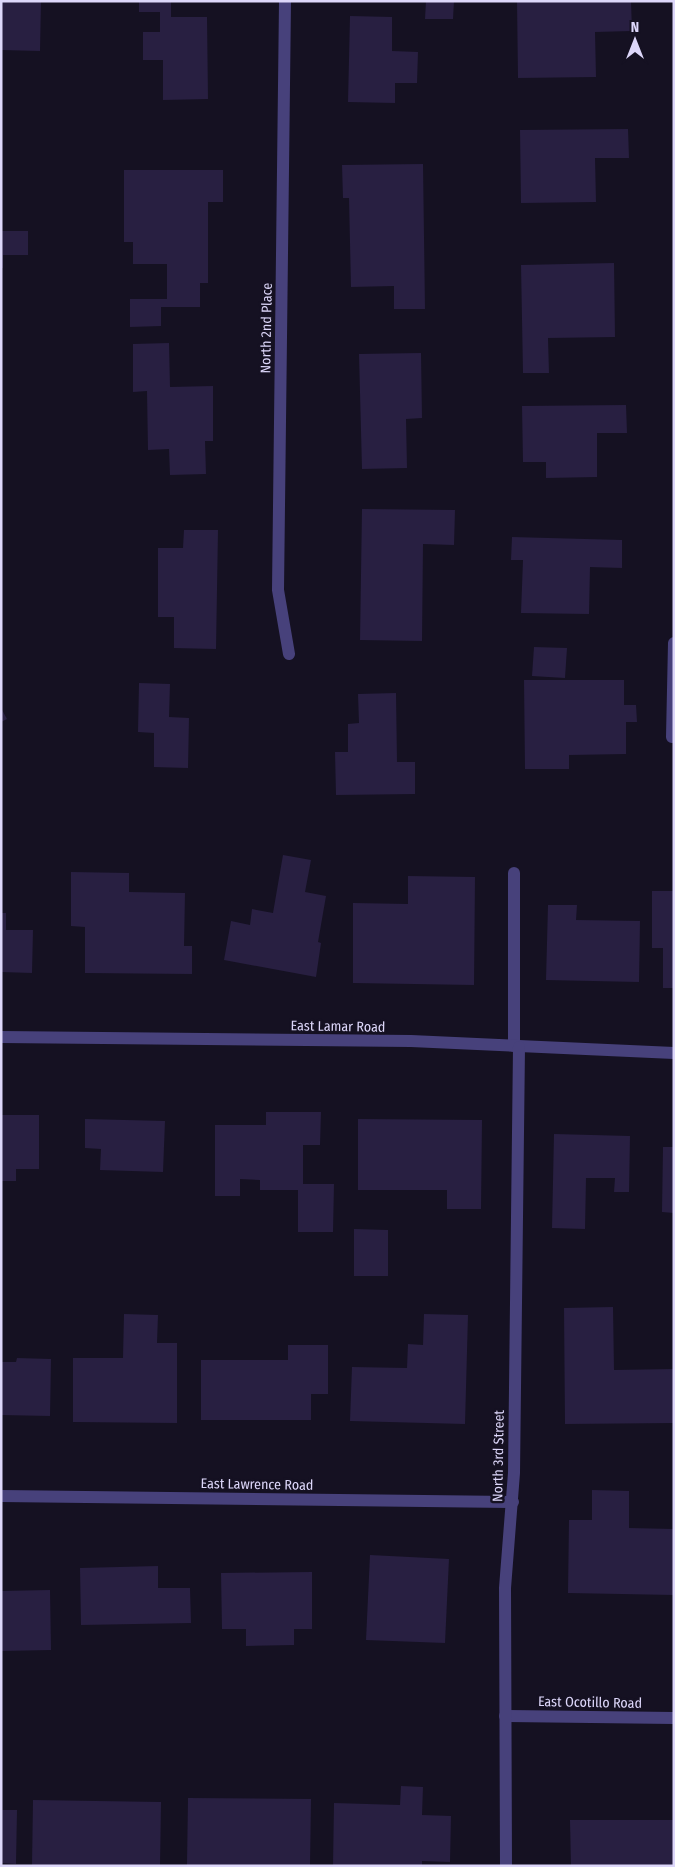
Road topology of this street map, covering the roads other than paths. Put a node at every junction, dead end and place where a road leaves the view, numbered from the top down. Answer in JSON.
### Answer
{"nodes":[{"id":1,"x":285,"y":1,"type":"edge"},
{"id":2,"x":674,"y":642,"type":"edge"},
{"id":3,"x":289,"y":654,"type":"dead end"},
{"id":4,"x":672,"y":737,"type":"dead end"},
{"id":5,"x":514,"y":873,"type":"dead end"},
{"id":6,"x":1,"y":1037,"type":"edge"},
{"id":7,"x":516,"y":1046,"type":"junction"},
{"id":8,"x":674,"y":1053,"type":"edge"},
{"id":9,"x":1,"y":1496,"type":"edge"},
{"id":10,"x":513,"y":1502,"type":"junction"},
{"id":11,"x":505,"y":1716,"type":"junction"},
{"id":12,"x":674,"y":1718,"type":"edge"},
{"id":13,"x":506,"y":1866,"type":"edge"}],
"edges":[{"from":1,"to":3,"type":"street","name":"North 2nd Place"},
{"from":2,"to":4,"type":"street"},
{"from":5,"to":7,"type":"street","name":"North 3rd Street"},
{"from":6,"to":7,"type":"street","name":"East Lamar Road"},
{"from":7,"to":8,"type":"street","name":"East Lamar Road"},
{"from":7,"to":10,"type":"street","name":"North 3rd Street"},
{"from":9,"to":10,"type":"street","name":"East Lawrence Road"},
{"from":10,"to":11,"type":"street","name":"North 3rd Street"},
{"from":11,"to":12,"type":"street","name":"East Ocotillo Road"},
{"from":11,"to":13,"type":"street","name":"North 3rd Street"}]}
